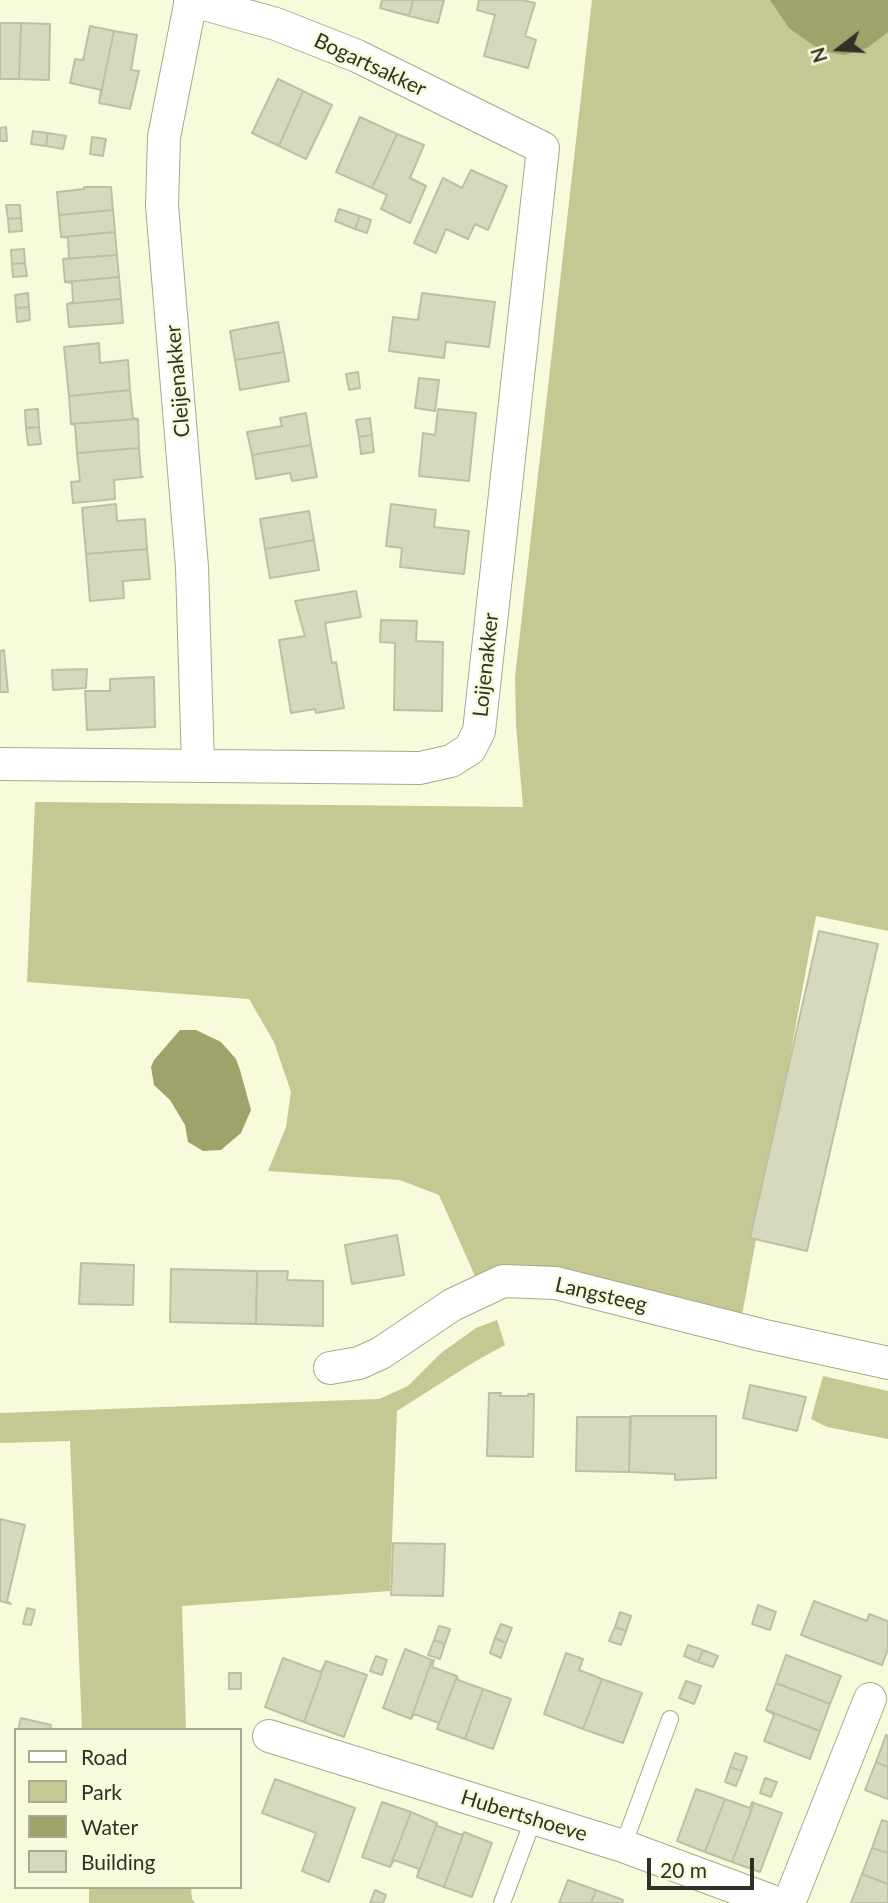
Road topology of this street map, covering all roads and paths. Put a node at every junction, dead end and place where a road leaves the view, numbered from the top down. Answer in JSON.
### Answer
{"nodes":[{"id":1,"x":190,"y":0,"type":"edge"},
{"id":2,"x":543,"y":148,"type":"joint"},
{"id":3,"x":0,"y":764,"type":"edge"},
{"id":4,"x":198,"y":765,"type":"junction"},
{"id":5,"x":888,"y":1363,"type":"edge"},
{"id":6,"x":330,"y":1368,"type":"dead end"},
{"id":7,"x":870,"y":1699,"type":"dead end"},
{"id":8,"x":670,"y":1719,"type":"dead end"},
{"id":9,"x":269,"y":1736,"type":"dead end"},
{"id":10,"x":533,"y":1820,"type":"junction"},
{"id":11,"x":622,"y":1846,"type":"junction"},
{"id":12,"x":502,"y":1903,"type":"edge"},
{"id":13,"x":777,"y":1903,"type":"edge"},
{"id":14,"x":789,"y":1903,"type":"edge"}],
"edges":[{"from":1,"to":2,"type":"street","name":"Bogartsakker"},
{"from":1,"to":4,"type":"street","name":"Cleijenakker"},
{"from":2,"to":4,"type":"street","name":"Loijenakker"},
{"from":3,"to":4,"type":"street","name":"Loijenakker"},
{"from":5,"to":6,"type":"street","name":"Langsteeg"},
{"from":7,"to":14,"type":"street"},
{"from":8,"to":11,"type":"lane"},
{"from":9,"to":10,"type":"street","name":"Hubertshoeve"},
{"from":10,"to":11,"type":"street","name":"Hubertshoeve"},
{"from":10,"to":12,"type":"lane"},
{"from":11,"to":13,"type":"street","name":"Hubertshoeve"}]}
